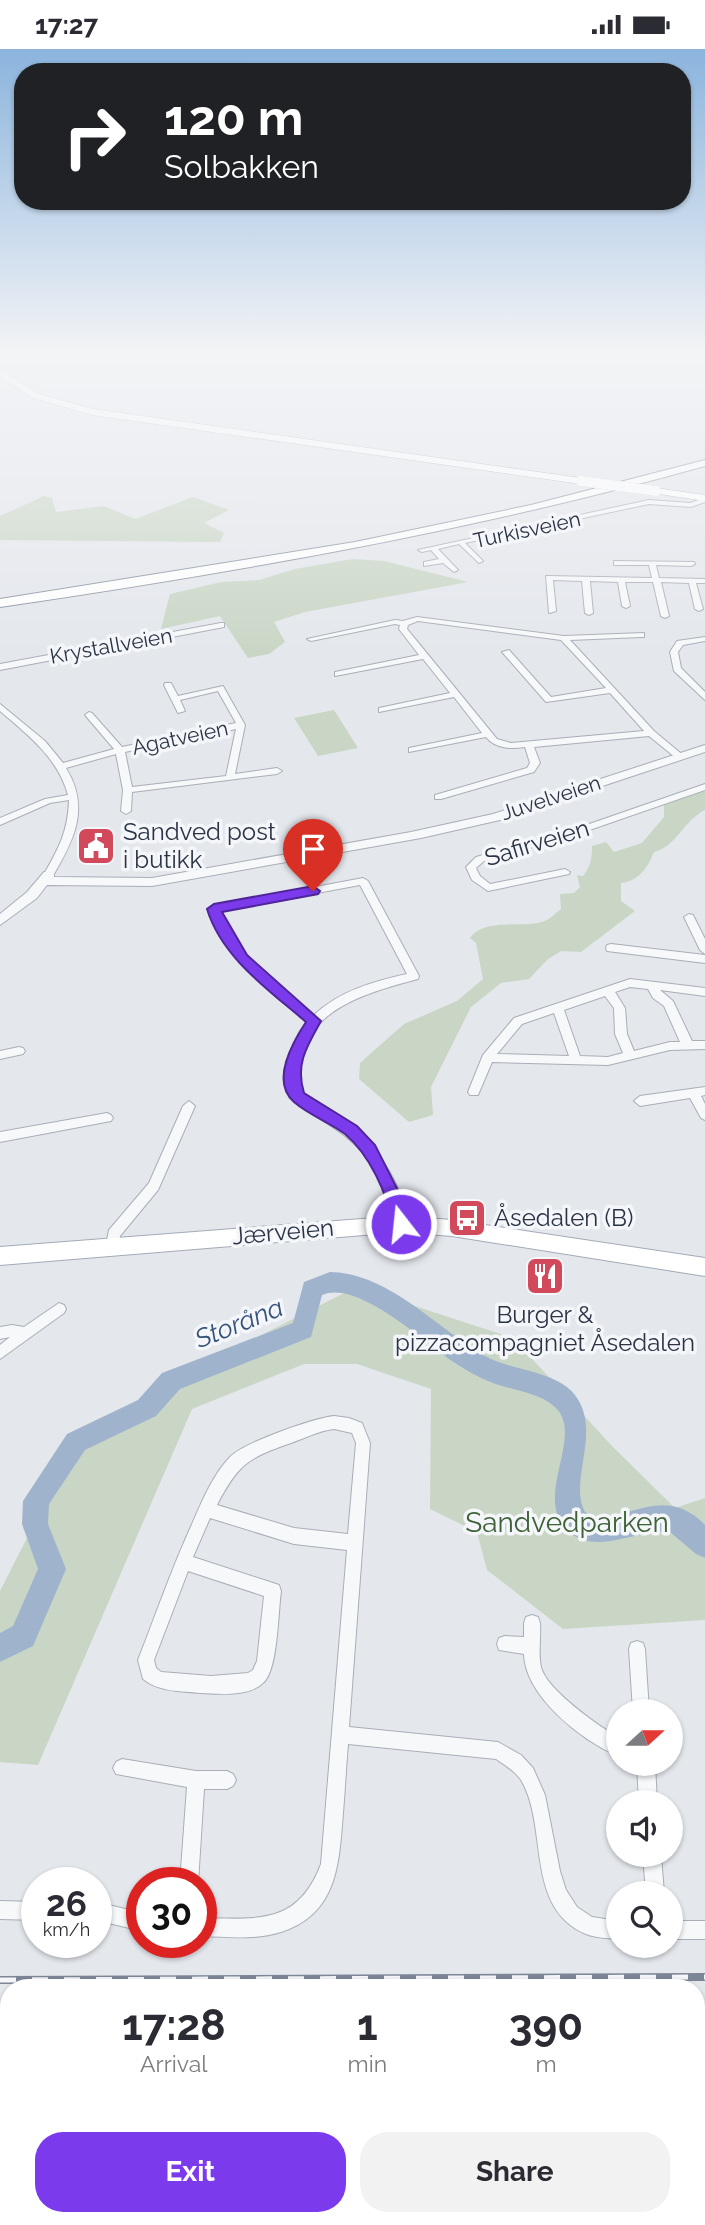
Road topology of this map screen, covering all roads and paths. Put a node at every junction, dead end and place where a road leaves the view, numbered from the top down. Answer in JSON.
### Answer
{"nodes":[{"id":1,"x":365,"y":451,"type":"edge"},
{"id":2,"x":705,"y":461,"type":"edge"},
{"id":3,"x":705,"y":499,"type":"edge"},
{"id":4,"x":462,"y":544,"type":"junction"},
{"id":5,"x":434,"y":549,"type":"junction"},
{"id":6,"x":422,"y":550,"type":"dead end"},
{"id":7,"x":444,"y":560,"type":"junction"},
{"id":8,"x":479,"y":561,"type":"dead end"},
{"id":9,"x":617,"y":563,"type":"dead end"},
{"id":10,"x":652,"y":563,"type":"junction"},
{"id":11,"x":427,"y":564,"type":"dead end"},
{"id":12,"x":691,"y":564,"type":"dead end"},
{"id":13,"x":454,"y":570,"type":"dead end"},
{"id":14,"x":586,"y":578,"type":"junction"},
{"id":15,"x":621,"y":579,"type":"junction"},
{"id":16,"x":657,"y":580,"type":"junction"},
{"id":17,"x":692,"y":581,"type":"junction"},
{"id":18,"x":705,"y":581,"type":"edge"},
{"id":19,"x":0,"y":600,"type":"edge"},
{"id":20,"x":626,"y":606,"type":"dead end"},
{"id":21,"x":699,"y":609,"type":"dead end"},
{"id":22,"x":552,"y":611,"type":"dead end"},
{"id":23,"x":589,"y":613,"type":"dead end"},
{"id":24,"x":665,"y":616,"type":"dead end"},
{"id":25,"x":404,"y":624,"type":"junction"},
{"id":26,"x":221,"y":625,"type":"dead end"},
{"id":27,"x":641,"y":635,"type":"dead end"},
{"id":28,"x":564,"y":638,"type":"junction"},
{"id":29,"x":311,"y":639,"type":"dead end"},
{"id":30,"x":705,"y":639,"type":"edge"},
{"id":31,"x":506,"y":652,"type":"dead end"},
{"id":32,"x":425,"y":656,"type":"junction"},
{"id":33,"x":0,"y":667,"type":"edge"},
{"id":34,"x":338,"y":674,"type":"dead end"},
{"id":35,"x":168,"y":685,"type":"dead end"},
{"id":36,"x":612,"y":690,"type":"junction"},
{"id":37,"x":457,"y":694,"type":"junction"},
{"id":38,"x":705,"y":697,"type":"edge"},
{"id":39,"x":175,"y":699,"type":"junction"},
{"id":40,"x":0,"y":707,"type":"edge"},
{"id":41,"x":382,"y":710,"type":"dead end"},
{"id":42,"x":181,"y":711,"type":"dead end"},
{"id":43,"x":89,"y":715,"type":"dead end"},
{"id":44,"x":241,"y":725,"type":"junction"},
{"id":45,"x":651,"y":733,"type":"junction"},
{"id":46,"x":488,"y":734,"type":"junction"},
{"id":47,"x":529,"y":746,"type":"junction"},
{"id":48,"x":705,"y":747,"type":"edge"},
{"id":49,"x":120,"y":750,"type":"junction"},
{"id":50,"x":412,"y":750,"type":"dead end"},
{"id":51,"x":679,"y":756,"type":"junction"},
{"id":52,"x":63,"y":766,"type":"junction"},
{"id":53,"x":277,"y":771,"type":"dead end"},
{"id":54,"x":230,"y":778,"type":"junction"},
{"id":55,"x":705,"y":787,"type":"edge"},
{"id":56,"x":128,"y":790,"type":"junction"},
{"id":57,"x":73,"y":797,"type":"junction"},
{"id":58,"x":438,"y":797,"type":"dead end"},
{"id":59,"x":127,"y":811,"type":"dead end"},
{"id":60,"x":0,"y":822,"type":"edge"},
{"id":61,"x":565,"y":872,"type":"dead end"},
{"id":62,"x":47,"y":878,"type":"junction"},
{"id":63,"x":689,"y":917,"type":"dead end"},
{"id":64,"x":0,"y":921,"type":"edge"},
{"id":65,"x":611,"y":948,"type":"dead end"},
{"id":66,"x":705,"y":950,"type":"edge"},
{"id":67,"x":705,"y":959,"type":"edge"},
{"id":68,"x":651,"y":985,"type":"junction"},
{"id":69,"x":608,"y":992,"type":"junction"},
{"id":70,"x":705,"y":992,"type":"edge"},
{"id":71,"x":558,"y":1009,"type":"junction"},
{"id":72,"x":314,"y":1021,"type":"junction"},
{"id":73,"x":705,"y":1045,"type":"edge"},
{"id":74,"x":688,"y":1046,"type":"junction"},
{"id":75,"x":19,"y":1051,"type":"dead end"},
{"id":76,"x":0,"y":1055,"type":"edge"},
{"id":77,"x":630,"y":1055,"type":"junction"},
{"id":78,"x":487,"y":1058,"type":"junction"},
{"id":79,"x":576,"y":1060,"type":"junction"},
{"id":80,"x":474,"y":1092,"type":"dead end"},
{"id":81,"x":699,"y":1093,"type":"edge"},
{"id":82,"x":640,"y":1101,"type":"dead end"},
{"id":83,"x":189,"y":1106,"type":"dead end"},
{"id":84,"x":705,"y":1115,"type":"edge"},
{"id":85,"x":107,"y":1118,"type":"dead end"},
{"id":86,"x":0,"y":1137,"type":"edge"},
{"id":87,"x":401,"y":1224,"type":"junction"},
{"id":88,"x":452,"y":1228,"type":"junction"},
{"id":89,"x":113,"y":1245,"type":"junction"},
{"id":90,"x":0,"y":1256,"type":"edge"},
{"id":91,"x":705,"y":1267,"type":"edge"},
{"id":92,"x":705,"y":1275,"type":"edge"},
{"id":93,"x":59,"y":1309,"type":"dead end"},
{"id":94,"x":0,"y":1333,"type":"edge"},
{"id":95,"x":26,"y":1334,"type":"junction"},
{"id":96,"x":0,"y":1353,"type":"edge"},
{"id":97,"x":208,"y":1510,"type":"junction"},
{"id":98,"x":356,"y":1543,"type":"junction"},
{"id":99,"x":185,"y":1562,"type":"junction"},
{"id":100,"x":533,"y":1623,"type":"dead end"},
{"id":101,"x":505,"y":1644,"type":"dead end"},
{"id":102,"x":533,"y":1646,"type":"junction"},
{"id":103,"x":637,"y":1649,"type":"dead end"},
{"id":104,"x":640,"y":1699,"type":"edge"},
{"id":105,"x":339,"y":1734,"type":"junction"},
{"id":106,"x":606,"y":1741,"type":"edge"},
{"id":107,"x":122,"y":1768,"type":"dead end"},
{"id":108,"x":196,"y":1780,"type":"junction"},
{"id":109,"x":227,"y":1780,"type":"dead end"},
{"id":110,"x":190,"y":1867,"type":"edge"},
{"id":111,"x":0,"y":1910,"type":"edge"},
{"id":112,"x":21,"y":1910,"type":"edge"},
{"id":113,"x":217,"y":1927,"type":"edge"},
{"id":114,"x":606,"y":1930,"type":"edge"},
{"id":115,"x":683,"y":1930,"type":"edge"},
{"id":116,"x":705,"y":1930,"type":"edge"}],
"edges":[{"from":1,"to":3,"type":"main road","bridge":true},
{"from":2,"to":19,"type":"main road"},
{"from":3,"to":4,"type":"street","name":"Turkisveien"},
{"from":4,"to":5,"type":"street","name":"Turkisveien"},
{"from":4,"to":8,"type":"street","name":"Turkisveien"},
{"from":5,"to":6,"type":"street","name":"Turkisveien"},
{"from":5,"to":7,"type":"street","name":"Turkisveien"},
{"from":7,"to":11,"type":"street","name":"Turkisveien"},
{"from":7,"to":13,"type":"street","name":"Turkisveien"},
{"from":9,"to":10,"type":"street"},
{"from":10,"to":12,"type":"street"},
{"from":10,"to":16,"type":"street"},
{"from":14,"to":15,"type":"street"},
{"from":14,"to":22,"type":"street"},
{"from":14,"to":23,"type":"street"},
{"from":15,"to":16,"type":"street"},
{"from":15,"to":20,"type":"street"},
{"from":16,"to":17,"type":"street"},
{"from":16,"to":24,"type":"street"},
{"from":17,"to":18,"type":"street"},
{"from":17,"to":21,"type":"street"},
{"from":25,"to":28,"type":"street"},
{"from":25,"to":29,"type":"street"},
{"from":25,"to":32,"type":"street"},
{"from":26,"to":33,"type":"street","name":"Krystallveien"},
{"from":27,"to":28,"type":"street"},
{"from":28,"to":36,"type":"street"},
{"from":30,"to":38,"type":"street"},
{"from":31,"to":36,"type":"street"},
{"from":32,"to":34,"type":"street"},
{"from":32,"to":37,"type":"street"},
{"from":35,"to":39,"type":"street","name":"Agatveien"},
{"from":36,"to":45,"type":"street"},
{"from":37,"to":41,"type":"street"},
{"from":37,"to":46,"type":"street"},
{"from":39,"to":42,"type":"street","name":"Agatveien"},
{"from":39,"to":44,"type":"street","name":"Agatveien"},
{"from":40,"to":52,"type":"street"},
{"from":43,"to":49,"type":"street","name":"Agatveien"},
{"from":44,"to":49,"type":"street","name":"Agatveien"},
{"from":44,"to":54,"type":"street","name":"Agatveien"},
{"from":45,"to":47,"type":"street"},
{"from":45,"to":51,"type":"street"},
{"from":46,"to":47,"type":"street"},
{"from":46,"to":50,"type":"street"},
{"from":47,"to":58,"type":"street"},
{"from":48,"to":51,"type":"street","name":"Juvelveien"},
{"from":49,"to":52,"type":"street","name":"Agatveien"},
{"from":49,"to":56,"type":"street","name":"Agatveien"},
{"from":51,"to":62,"type":"street","name":"Juvelveien"},
{"from":52,"to":57,"type":"street"},
{"from":53,"to":54,"type":"street","name":"Agatveien"},
{"from":54,"to":56,"type":"street","name":"Agatveien"},
{"from":55,"to":61,"type":"street","name":"Safirveien"},
{"from":56,"to":59,"type":"street","name":"Agatveien"},
{"from":57,"to":60,"type":"street"},
{"from":57,"to":62,"type":"street"},
{"from":62,"to":64,"type":"street"},
{"from":63,"to":66,"type":"street"},
{"from":65,"to":67,"type":"street"},
{"from":68,"to":69,"type":"street"},
{"from":68,"to":70,"type":"street"},
{"from":68,"to":74,"type":"street"},
{"from":69,"to":71,"type":"street"},
{"from":69,"to":77,"type":"street"},
{"from":71,"to":78,"type":"street"},
{"from":71,"to":79,"type":"street"},
{"from":72,"to":72,"type":"street"},
{"from":72,"to":87,"type":"street"},
{"from":73,"to":74,"type":"street"},
{"from":74,"to":77,"type":"street"},
{"from":75,"to":76,"type":"street"},
{"from":77,"to":79,"type":"street"},
{"from":78,"to":79,"type":"street"},
{"from":78,"to":80,"type":"street"},
{"from":81,"to":82,"type":"street"},
{"from":81,"to":84,"type":"street"},
{"from":83,"to":89,"type":"street"},
{"from":85,"to":86,"type":"street"},
{"from":87,"to":88,"type":"main road","name":"Jærveien"},
{"from":87,"to":89,"type":"main road","name":"Jærveien"},
{"from":88,"to":91,"type":"main road","name":"Jærveien"},
{"from":88,"to":92,"type":"main road","name":"Jærveien"},
{"from":89,"to":90,"type":"main road","name":"Jærveien"},
{"from":93,"to":95,"type":"street"},
{"from":94,"to":95,"type":"street"},
{"from":95,"to":96,"type":"street"},
{"from":97,"to":98,"type":"street"},
{"from":97,"to":98,"type":"street"},
{"from":97,"to":99,"type":"street"},
{"from":98,"to":105,"type":"street"},
{"from":99,"to":99,"type":"street"},
{"from":100,"to":102,"type":"street"},
{"from":101,"to":102,"type":"street"},
{"from":102,"to":106,"type":"street"},
{"from":103,"to":104,"type":"street"},
{"from":105,"to":113,"type":"street"},
{"from":105,"to":114,"type":"street"},
{"from":107,"to":108,"type":"street"},
{"from":108,"to":109,"type":"street"},
{"from":108,"to":110,"type":"street"},
{"from":111,"to":112,"type":"street"},
{"from":115,"to":116,"type":"street"}]}
